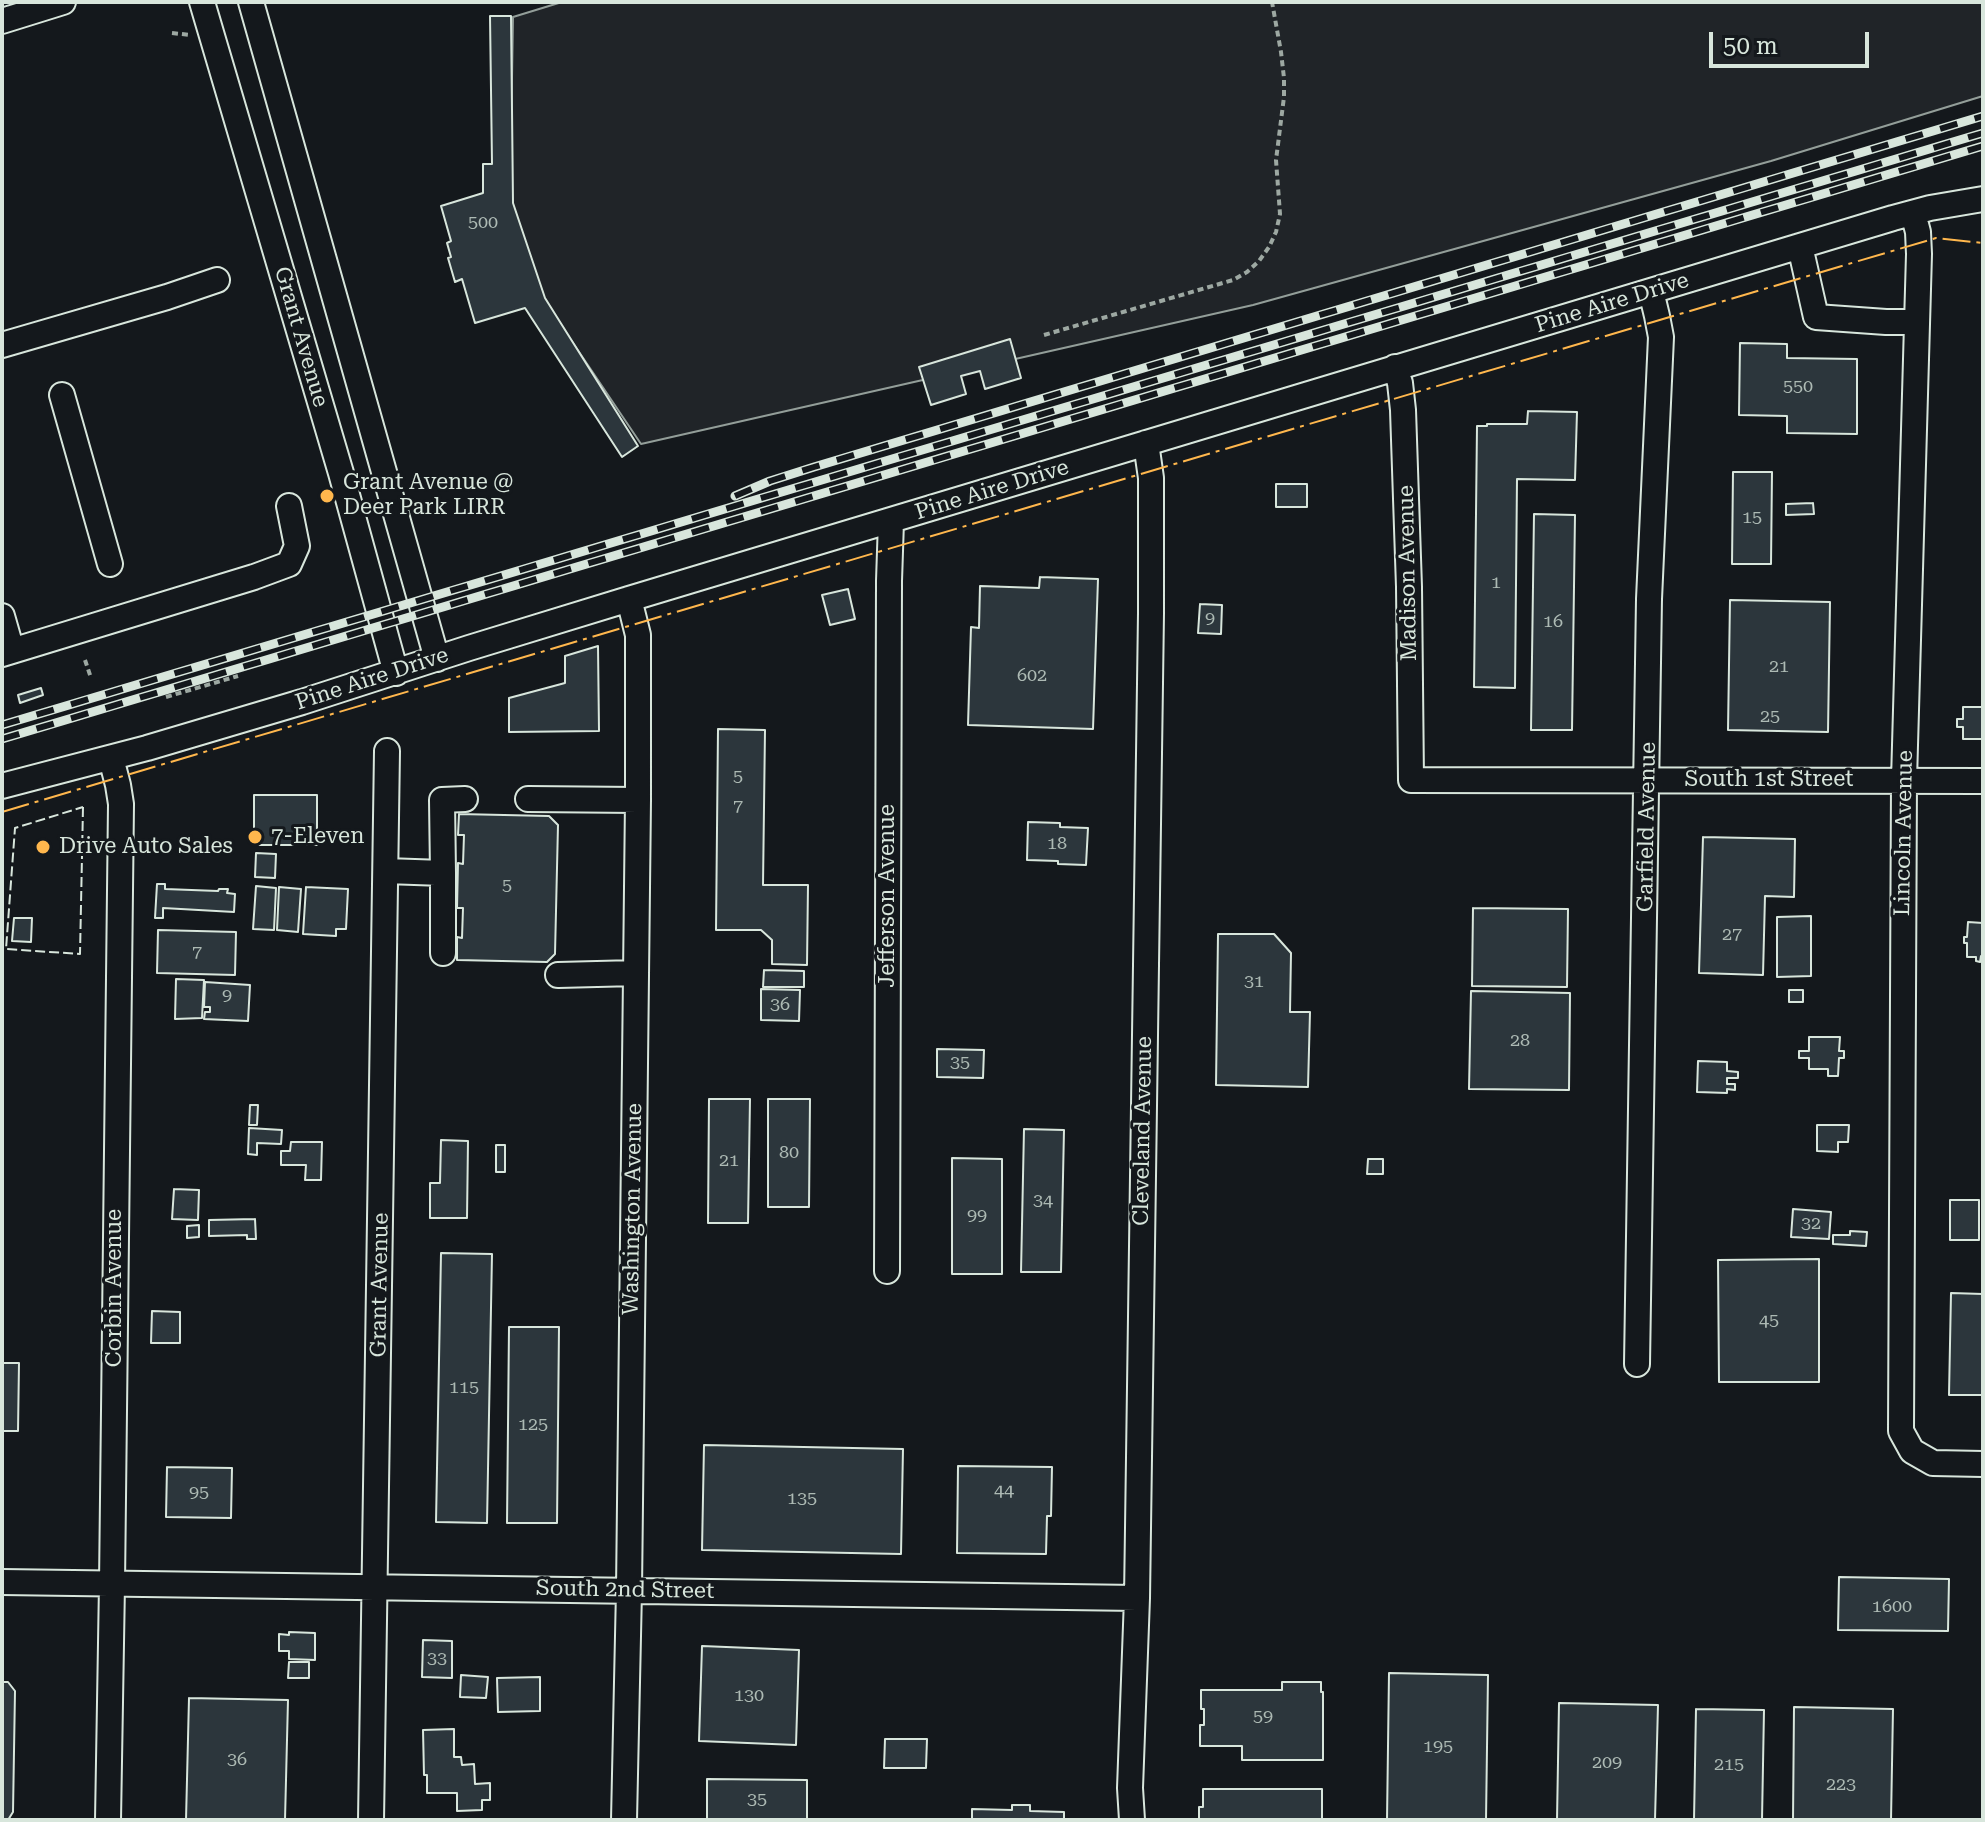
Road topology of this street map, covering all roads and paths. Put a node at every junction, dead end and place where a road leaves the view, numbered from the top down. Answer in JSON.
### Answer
{"nodes":[{"id":1,"x":63,"y":2,"type":"edge"},
{"id":2,"x":202,"y":2,"type":"edge"},
{"id":3,"x":251,"y":2,"type":"edge"},
{"id":4,"x":1272,"y":2,"type":"edge"},
{"id":5,"x":2,"y":21,"type":"edge"},
{"id":6,"x":1979,"y":197,"type":"edge"},
{"id":7,"x":1913,"y":213,"type":"junction"},
{"id":8,"x":1800,"y":246,"type":"junction"},
{"id":9,"x":217,"y":280,"type":"dead end"},
{"id":10,"x":1651,"y":291,"type":"junction"},
{"id":11,"x":1917,"y":322,"type":"junction"},
{"id":12,"x":1044,"y":335,"type":"dead end"},
{"id":13,"x":2,"y":345,"type":"edge"},
{"id":14,"x":1395,"y":367,"type":"junction"},
{"id":15,"x":62,"y":395,"type":"dead end"},
{"id":16,"x":1146,"y":443,"type":"junction"},
{"id":17,"x":289,"y":506,"type":"dead end"},
{"id":18,"x":891,"y":521,"type":"junction"},
{"id":19,"x":110,"y":564,"type":"dead end"},
{"id":20,"x":629,"y":599,"type":"junction"},
{"id":21,"x":2,"y":616,"type":"edge"},
{"id":22,"x":7,"y":652,"type":"edge"},
{"id":23,"x":437,"y":659,"type":"junction"},
{"id":24,"x":85,"y":660,"type":"dead end"},
{"id":25,"x":396,"y":673,"type":"junction"},
{"id":26,"x":238,"y":676,"type":"dead end"},
{"id":27,"x":91,"y":678,"type":"dead end"},
{"id":28,"x":166,"y":697,"type":"dead end"},
{"id":29,"x":387,"y":751,"type":"dead end"},
{"id":30,"x":111,"y":758,"type":"junction"},
{"id":31,"x":1411,"y":780,"type":"joint"},
{"id":32,"x":1648,"y":780,"type":"junction"},
{"id":33,"x":1904,"y":780,"type":"junction"},
{"id":34,"x":1983,"y":781,"type":"edge"},
{"id":35,"x":2,"y":786,"type":"edge"},
{"id":36,"x":465,"y":799,"type":"dead end"},
{"id":37,"x":528,"y":799,"type":"dead end"},
{"id":38,"x":638,"y":800,"type":"junction"},
{"id":39,"x":386,"y":871,"type":"junction"},
{"id":40,"x":443,"y":873,"type":"junction"},
{"id":41,"x":443,"y":953,"type":"dead end"},
{"id":42,"x":636,"y":973,"type":"junction"},
{"id":43,"x":558,"y":975,"type":"dead end"},
{"id":44,"x":887,"y":1271,"type":"dead end"},
{"id":45,"x":1637,"y":1364,"type":"dead end"},
{"id":46,"x":1983,"y":1464,"type":"edge"},
{"id":47,"x":2,"y":1582,"type":"edge"},
{"id":48,"x":112,"y":1584,"type":"junction"},
{"id":49,"x":376,"y":1587,"type":"junction"},
{"id":50,"x":629,"y":1590,"type":"junction"},
{"id":51,"x":1137,"y":1598,"type":"junction"},
{"id":52,"x":108,"y":1820,"type":"edge"},
{"id":53,"x":371,"y":1820,"type":"edge"},
{"id":54,"x":624,"y":1820,"type":"edge"},
{"id":55,"x":1132,"y":1820,"type":"edge"}],
"edges":[{"from":1,"to":5,"type":"street"},
{"from":2,"to":25,"type":"street","name":"Grant Avenue"},
{"from":3,"to":23,"type":"street","name":"Grant Avenue"},
{"from":4,"to":12,"type":"path"},
{"from":6,"to":7,"type":"street","name":"Pine Aire Drive"},
{"from":7,"to":8,"type":"street","name":"Pine Aire Drive"},
{"from":7,"to":11,"type":"street","name":"Lincoln Avenue"},
{"from":8,"to":10,"type":"street","name":"Pine Aire Drive"},
{"from":8,"to":11,"type":"street"},
{"from":9,"to":13,"type":"street"},
{"from":10,"to":14,"type":"street","name":"Pine Aire Drive"},
{"from":10,"to":32,"type":"street","name":"Garfield Avenue"},
{"from":11,"to":33,"type":"street","name":"Lincoln Avenue"},
{"from":14,"to":16,"type":"street","name":"Pine Aire Drive"},
{"from":14,"to":31,"type":"street","name":"Madison Avenue"},
{"from":15,"to":19,"type":"street"},
{"from":16,"to":18,"type":"street","name":"Pine Aire Drive"},
{"from":16,"to":51,"type":"street","name":"Cleveland Avenue"},
{"from":17,"to":22,"type":"street"},
{"from":18,"to":20,"type":"street","name":"Pine Aire Drive"},
{"from":18,"to":44,"type":"street","name":"Jefferson Avenue"},
{"from":20,"to":23,"type":"street","name":"Pine Aire Drive"},
{"from":20,"to":38,"type":"street","name":"Washington Avenue"},
{"from":21,"to":22,"type":"street"},
{"from":23,"to":25,"type":"street","name":"Pine Aire Drive"},
{"from":24,"to":27,"type":"path"},
{"from":25,"to":30,"type":"street","name":"Pine Aire Drive"},
{"from":26,"to":28,"type":"path"},
{"from":29,"to":39,"type":"street","name":"Grant Avenue"},
{"from":30,"to":35,"type":"street","name":"Pine Aire Drive"},
{"from":30,"to":48,"type":"street","name":"Corbin Avenue"},
{"from":31,"to":32,"type":"street","name":"South 1st Street"},
{"from":32,"to":33,"type":"street","name":"South 1st Street"},
{"from":32,"to":45,"type":"street","name":"Garfield Avenue"},
{"from":33,"to":34,"type":"street","name":"South 1st Street"},
{"from":33,"to":46,"type":"street","name":"Lincoln Avenue"},
{"from":36,"to":40,"type":"street"},
{"from":37,"to":38,"type":"street"},
{"from":38,"to":42,"type":"street","name":"Washington Avenue"},
{"from":39,"to":40,"type":"street"},
{"from":39,"to":49,"type":"street","name":"Grant Avenue"},
{"from":40,"to":41,"type":"street"},
{"from":42,"to":43,"type":"street"},
{"from":42,"to":50,"type":"street","name":"Washington Avenue"},
{"from":47,"to":48,"type":"street","name":"South 2nd Street"},
{"from":48,"to":49,"type":"street","name":"South 2nd Street"},
{"from":48,"to":52,"type":"street","name":"Corbin Avenue"},
{"from":49,"to":50,"type":"street","name":"South 2nd Street"},
{"from":49,"to":53,"type":"street","name":"Grant Avenue"},
{"from":50,"to":51,"type":"street","name":"South 2nd Street"},
{"from":50,"to":54,"type":"street","name":"Washington Avenue"},
{"from":51,"to":55,"type":"street","name":"Cleveland Avenue"}]}
